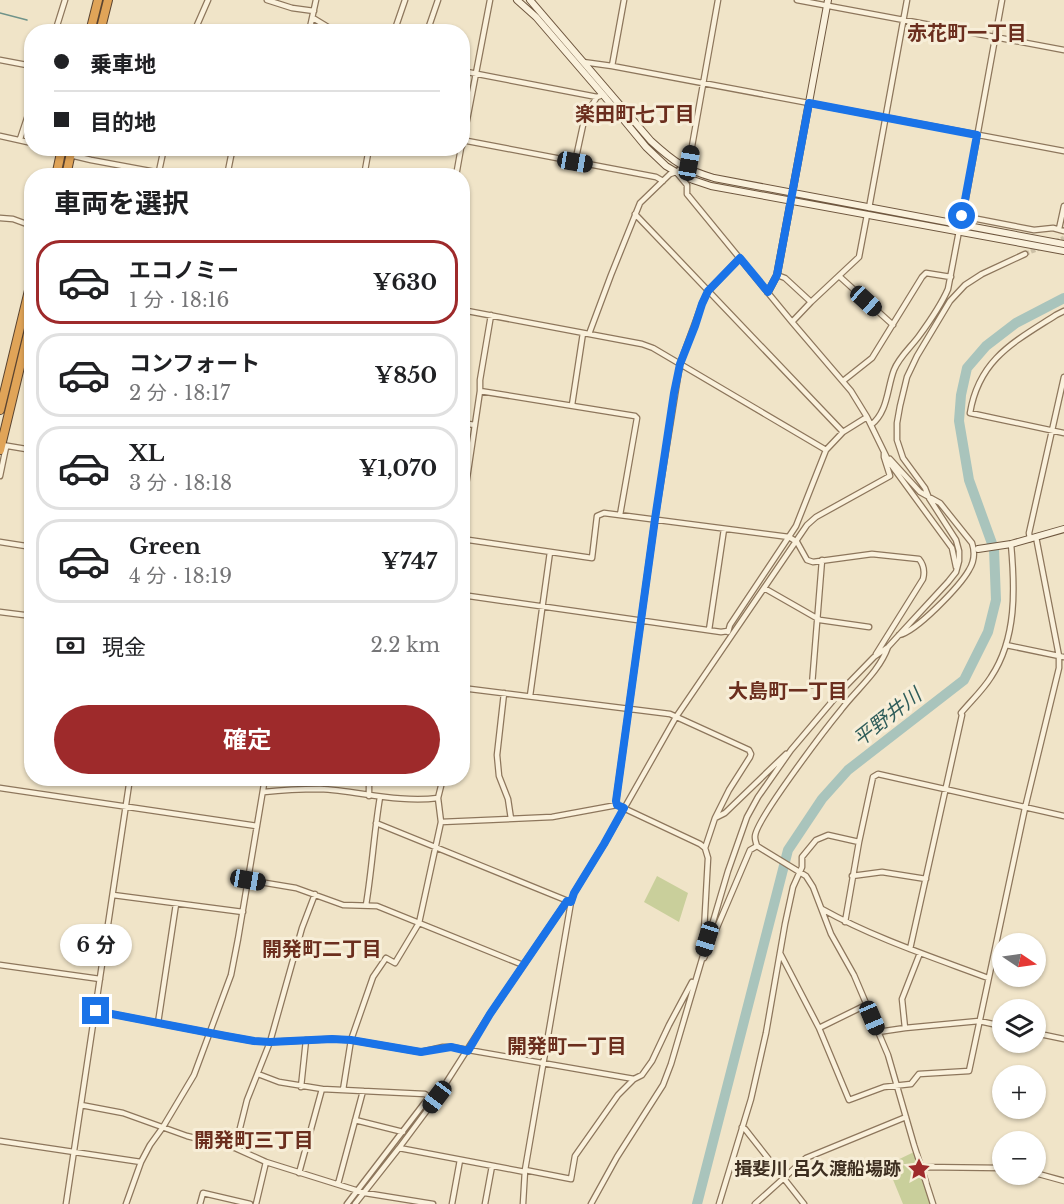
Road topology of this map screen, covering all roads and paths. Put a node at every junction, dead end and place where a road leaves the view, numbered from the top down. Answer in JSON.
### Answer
{"nodes":[{"id":1,"x":65,"y":0,"type":"edge"},
{"id":2,"x":98,"y":0,"type":"edge"},
{"id":3,"x":108,"y":0,"type":"edge"},
{"id":4,"x":208,"y":0,"type":"edge"},
{"id":5,"x":267,"y":0,"type":"edge"},
{"id":6,"x":316,"y":0,"type":"edge"},
{"id":7,"x":405,"y":0,"type":"edge"},
{"id":8,"x":438,"y":0,"type":"edge"},
{"id":9,"x":490,"y":0,"type":"edge"},
{"id":10,"x":517,"y":0,"type":"edge"},
{"id":11,"x":530,"y":0,"type":"edge"},
{"id":12,"x":624,"y":0,"type":"edge"},
{"id":13,"x":718,"y":0,"type":"edge"},
{"id":14,"x":797,"y":0,"type":"edge"},
{"id":15,"x":907,"y":0,"type":"edge"},
{"id":16,"x":1002,"y":0,"type":"edge"},
{"id":17,"x":828,"y":3,"type":"edge"},
{"id":18,"x":314,"y":11,"type":"junction"},
{"id":19,"x":313,"y":18,"type":"junction"},
{"id":20,"x":903,"y":20,"type":"junction"},
{"id":21,"x":58,"y":24,"type":"edge"},
{"id":22,"x":92,"y":24,"type":"edge"},
{"id":23,"x":102,"y":24,"type":"edge"},
{"id":24,"x":198,"y":24,"type":"edge"},
{"id":25,"x":311,"y":24,"type":"edge"},
{"id":26,"x":323,"y":24,"type":"edge"},
{"id":27,"x":397,"y":24,"type":"edge"},
{"id":28,"x":430,"y":24,"type":"edge"},
{"id":29,"x":995,"y":37,"type":"junction"},
{"id":30,"x":1064,"y":50,"type":"edge"},
{"id":31,"x":0,"y":60,"type":"edge"},
{"id":32,"x":583,"y":62,"type":"junction"},
{"id":33,"x":24,"y":64,"type":"edge"},
{"id":34,"x":612,"y":66,"type":"junction"},
{"id":35,"x":470,"y":73,"type":"edge"},
{"id":36,"x":476,"y":74,"type":"junction"},
{"id":37,"x":703,"y":83,"type":"junction"},
{"id":38,"x":600,"y":96,"type":"junction"},
{"id":39,"x":809,"y":103,"type":"junction"},
{"id":40,"x":470,"y":104,"type":"edge"},
{"id":41,"x":885,"y":117,"type":"junction"},
{"id":42,"x":24,"y":127,"type":"edge"},
{"id":43,"x":977,"y":135,"type":"junction"},
{"id":44,"x":0,"y":136,"type":"edge"},
{"id":45,"x":20,"y":139,"type":"junction"},
{"id":46,"x":24,"y":140,"type":"edge"},
{"id":47,"x":470,"y":145,"type":"edge"},
{"id":48,"x":1064,"y":151,"type":"edge"},
{"id":49,"x":80,"y":156,"type":"edge"},
{"id":50,"x":575,"y":162,"type":"junction"},
{"id":51,"x":684,"y":167,"type":"junction"},
{"id":52,"x":130,"y":168,"type":"edge"},
{"id":53,"x":676,"y":172,"type":"junction"},
{"id":54,"x":663,"y":181,"type":"junction"},
{"id":55,"x":792,"y":192,"type":"junction"},
{"id":56,"x":791,"y":200,"type":"junction"},
{"id":57,"x":1064,"y":206,"type":"edge"},
{"id":58,"x":868,"y":211,"type":"junction"},
{"id":59,"x":634,"y":214,"type":"junction"},
{"id":60,"x":962,"y":216,"type":"junction"},
{"id":61,"x":0,"y":218,"type":"edge"},
{"id":62,"x":24,"y":223,"type":"edge"},
{"id":63,"x":960,"y":228,"type":"junction"},
{"id":64,"x":1062,"y":230,"type":"edge"},
{"id":65,"x":1064,"y":244,"type":"edge"},
{"id":66,"x":1064,"y":251,"type":"edge"},
{"id":67,"x":1025,"y":254,"type":"tunnel mouth"},
{"id":68,"x":740,"y":258,"type":"junction"},
{"id":69,"x":777,"y":275,"type":"junction"},
{"id":70,"x":839,"y":276,"type":"junction"},
{"id":71,"x":951,"y":277,"type":"junction"},
{"id":72,"x":708,"y":291,"type":"junction"},
{"id":73,"x":768,"y":292,"type":"junction"},
{"id":74,"x":811,"y":302,"type":"junction"},
{"id":75,"x":24,"y":307,"type":"edge"},
{"id":76,"x":470,"y":311,"type":"edge"},
{"id":77,"x":1064,"y":311,"type":"edge"},
{"id":78,"x":491,"y":315,"type":"junction"},
{"id":79,"x":1056,"y":315,"type":"junction"},
{"id":80,"x":1062,"y":318,"type":"dead end"},
{"id":81,"x":792,"y":322,"type":"junction"},
{"id":82,"x":893,"y":325,"type":"junction"},
{"id":83,"x":583,"y":333,"type":"junction"},
{"id":84,"x":589,"y":334,"type":"junction"},
{"id":85,"x":680,"y":364,"type":"junction"},
{"id":86,"x":24,"y":367,"type":"edge"},
{"id":87,"x":1064,"y":377,"type":"edge"},
{"id":88,"x":843,"y":381,"type":"junction"},
{"id":89,"x":3,"y":383,"type":"edge"},
{"id":90,"x":480,"y":391,"type":"junction"},
{"id":91,"x":572,"y":405,"type":"junction"},
{"id":92,"x":0,"y":410,"type":"edge"},
{"id":93,"x":867,"y":417,"type":"junction"},
{"id":94,"x":470,"y":424,"type":"edge"},
{"id":95,"x":475,"y":425,"type":"junction"},
{"id":96,"x":871,"y":425,"type":"junction"},
{"id":97,"x":1052,"y":431,"type":"junction"},
{"id":98,"x":843,"y":432,"type":"junction"},
{"id":99,"x":1064,"y":433,"type":"edge"},
{"id":100,"x":2,"y":447,"type":"edge"},
{"id":101,"x":24,"y":449,"type":"edge"},
{"id":102,"x":826,"y":450,"type":"junction"},
{"id":103,"x":884,"y":453,"type":"junction"},
{"id":104,"x":470,"y":455,"type":"edge"},
{"id":105,"x":0,"y":477,"type":"edge"},
{"id":106,"x":929,"y":498,"type":"junction"},
{"id":107,"x":620,"y":515,"type":"junction"},
{"id":108,"x":655,"y":519,"type":"junction"},
{"id":109,"x":724,"y":529,"type":"junction"},
{"id":110,"x":1064,"y":529,"type":"edge"},
{"id":111,"x":789,"y":537,"type":"junction"},
{"id":112,"x":1033,"y":538,"type":"junction"},
{"id":113,"x":470,"y":540,"type":"edge"},
{"id":114,"x":0,"y":542,"type":"edge"},
{"id":115,"x":797,"y":542,"type":"junction"},
{"id":116,"x":1010,"y":544,"type":"junction"},
{"id":117,"x":24,"y":546,"type":"edge"},
{"id":118,"x":976,"y":550,"type":"junction"},
{"id":119,"x":550,"y":552,"type":"junction"},
{"id":120,"x":822,"y":560,"type":"junction"},
{"id":121,"x":956,"y":572,"type":"junction"},
{"id":122,"x":764,"y":588,"type":"junction"},
{"id":123,"x":470,"y":596,"type":"edge"},
{"id":124,"x":542,"y":607,"type":"junction"},
{"id":125,"x":0,"y":612,"type":"edge"},
{"id":126,"x":24,"y":615,"type":"edge"},
{"id":127,"x":817,"y":619,"type":"junction"},
{"id":128,"x":641,"y":621,"type":"junction"},
{"id":129,"x":869,"y":627,"type":"dead end"},
{"id":130,"x":709,"y":630,"type":"junction"},
{"id":131,"x":728,"y":631,"type":"junction"},
{"id":132,"x":899,"y":635,"type":"junction"},
{"id":133,"x":730,"y":637,"type":"junction"},
{"id":134,"x":1006,"y":645,"type":"junction"},
{"id":135,"x":888,"y":647,"type":"junction"},
{"id":136,"x":874,"y":657,"type":"junction"},
{"id":137,"x":1061,"y":657,"type":"edge"},
{"id":138,"x":812,"y":685,"type":"dead end"},
{"id":139,"x":470,"y":689,"type":"edge"},
{"id":140,"x":504,"y":693,"type":"junction"},
{"id":141,"x":530,"y":696,"type":"junction"},
{"id":142,"x":629,"y":709,"type":"junction"},
{"id":143,"x":676,"y":717,"type":"junction"},
{"id":144,"x":791,"y":750,"type":"junction"},
{"id":145,"x":129,"y":786,"type":"edge"},
{"id":146,"x":264,"y":786,"type":"edge"},
{"id":147,"x":369,"y":786,"type":"edge"},
{"id":148,"x":441,"y":786,"type":"edge"},
{"id":149,"x":0,"y":788,"type":"edge"},
{"id":150,"x":946,"y":790,"type":"junction"},
{"id":151,"x":264,"y":792,"type":"junction"},
{"id":152,"x":369,"y":796,"type":"junction"},
{"id":153,"x":380,"y":797,"type":"junction"},
{"id":154,"x":438,"y":798,"type":"junction"},
{"id":155,"x":617,"y":805,"type":"junction"},
{"id":156,"x":126,"y":806,"type":"junction"},
{"id":157,"x":624,"y":808,"type":"junction"},
{"id":158,"x":1026,"y":808,"type":"junction"},
{"id":159,"x":1064,"y":816,"type":"edge"},
{"id":160,"x":715,"y":818,"type":"junction"},
{"id":161,"x":511,"y":819,"type":"junction"},
{"id":162,"x":441,"y":822,"type":"junction"},
{"id":163,"x":376,"y":823,"type":"junction"},
{"id":164,"x":257,"y":826,"type":"junction"},
{"id":165,"x":859,"y":842,"type":"junction"},
{"id":166,"x":757,"y":846,"type":"junction"},
{"id":167,"x":436,"y":848,"type":"junction"},
{"id":168,"x":705,"y":848,"type":"junction"},
{"id":169,"x":797,"y":870,"type":"junction"},
{"id":170,"x":852,"y":876,"type":"junction"},
{"id":171,"x":926,"y":879,"type":"junction"},
{"id":172,"x":248,"y":880,"type":"junction"},
{"id":173,"x":315,"y":894,"type":"junction"},
{"id":174,"x":113,"y":895,"type":"junction"},
{"id":175,"x":569,"y":902,"type":"junction"},
{"id":176,"x":176,"y":904,"type":"junction"},
{"id":177,"x":366,"y":905,"type":"junction"},
{"id":178,"x":821,"y":909,"type":"junction"},
{"id":179,"x":243,"y":912,"type":"junction"},
{"id":180,"x":845,"y":922,"type":"junction"},
{"id":181,"x":419,"y":923,"type":"junction"},
{"id":182,"x":707,"y":939,"type":"junction"},
{"id":183,"x":910,"y":949,"type":"junction"},
{"id":184,"x":780,"y":953,"type":"junction"},
{"id":185,"x":920,"y":953,"type":"junction"},
{"id":186,"x":0,"y":965,"type":"edge"},
{"id":187,"x":523,"y":965,"type":"junction"},
{"id":188,"x":699,"y":967,"type":"junction"},
{"id":189,"x":988,"y":978,"type":"junction"},
{"id":190,"x":100,"y":979,"type":"junction"},
{"id":191,"x":866,"y":1005,"type":"junction"},
{"id":192,"x":96,"y":1011,"type":"junction"},
{"id":193,"x":979,"y":1021,"type":"junction"},
{"id":194,"x":158,"y":1023,"type":"junction"},
{"id":195,"x":992,"y":1024,"type":"edge"},
{"id":196,"x":905,"y":1028,"type":"junction"},
{"id":197,"x":819,"y":1029,"type":"junction"},
{"id":198,"x":878,"y":1032,"type":"junction"},
{"id":199,"x":210,"y":1033,"type":"junction"},
{"id":200,"x":1046,"y":1035,"type":"edge"},
{"id":201,"x":1064,"y":1039,"type":"edge"},
{"id":202,"x":306,"y":1040,"type":"junction"},
{"id":203,"x":351,"y":1040,"type":"junction"},
{"id":204,"x":270,"y":1042,"type":"junction"},
{"id":205,"x":468,"y":1051,"type":"junction"},
{"id":206,"x":544,"y":1064,"type":"junction"},
{"id":207,"x":258,"y":1074,"type":"junction"},
{"id":208,"x":634,"y":1079,"type":"junction"},
{"id":209,"x":896,"y":1086,"type":"junction"},
{"id":210,"x":301,"y":1087,"type":"junction"},
{"id":211,"x":322,"y":1089,"type":"junction"},
{"id":212,"x":343,"y":1090,"type":"junction"},
{"id":213,"x":363,"y":1091,"type":"junction"},
{"id":214,"x":81,"y":1105,"type":"junction"},
{"id":215,"x":906,"y":1116,"type":"junction"},
{"id":216,"x":355,"y":1120,"type":"junction"},
{"id":217,"x":163,"y":1127,"type":"junction"},
{"id":218,"x":742,"y":1127,"type":"junction"},
{"id":219,"x":403,"y":1132,"type":"junction"},
{"id":220,"x":0,"y":1141,"type":"edge"},
{"id":221,"x":235,"y":1148,"type":"junction"},
{"id":222,"x":399,"y":1148,"type":"junction"},
{"id":223,"x":74,"y":1152,"type":"junction"},
{"id":224,"x":460,"y":1160,"type":"junction"},
{"id":225,"x":141,"y":1162,"type":"junction"},
{"id":226,"x":266,"y":1162,"type":"junction"},
{"id":227,"x":492,"y":1166,"type":"junction"},
{"id":228,"x":922,"y":1167,"type":"junction"},
{"id":229,"x":992,"y":1168,"type":"edge"},
{"id":230,"x":525,"y":1171,"type":"junction"},
{"id":231,"x":299,"y":1173,"type":"junction"},
{"id":232,"x":1046,"y":1176,"type":"edge"},
{"id":233,"x":784,"y":1179,"type":"junction"},
{"id":234,"x":1064,"y":1181,"type":"edge"},
{"id":235,"x":338,"y":1184,"type":"junction"},
{"id":236,"x":358,"y":1191,"type":"junction"},
{"id":237,"x":365,"y":1193,"type":"junction"},
{"id":238,"x":399,"y":1201,"type":"edge"},
{"id":239,"x":66,"y":1204,"type":"edge"},
{"id":240,"x":126,"y":1204,"type":"edge"},
{"id":241,"x":200,"y":1204,"type":"edge"},
{"id":242,"x":250,"y":1204,"type":"edge"},
{"id":243,"x":256,"y":1204,"type":"edge"},
{"id":244,"x":347,"y":1204,"type":"edge"},
{"id":245,"x":355,"y":1204,"type":"edge"},
{"id":246,"x":433,"y":1204,"type":"edge"},
{"id":247,"x":452,"y":1204,"type":"edge"},
{"id":248,"x":485,"y":1204,"type":"edge"},
{"id":249,"x":523,"y":1204,"type":"edge"},
{"id":250,"x":591,"y":1204,"type":"edge"},
{"id":251,"x":719,"y":1204,"type":"edge"},
{"id":252,"x":755,"y":1204,"type":"edge"},
{"id":253,"x":804,"y":1204,"type":"edge"},
{"id":254,"x":933,"y":1204,"type":"edge"}],
"edges":[{"from":1,"to":21,"type":"street"},
{"from":2,"to":22,"type":"highway"},
{"from":3,"to":23,"type":"highway"},
{"from":4,"to":24,"type":"street"},
{"from":5,"to":18,"type":"street"},
{"from":6,"to":18,"type":"street"},
{"from":7,"to":27,"type":"street"},
{"from":8,"to":28,"type":"street"},
{"from":9,"to":36,"type":"street"},
{"from":10,"to":38,"type":"main road"},
{"from":11,"to":32,"type":"main road"},
{"from":12,"to":34,"type":"street"},
{"from":13,"to":37,"type":"street"},
{"from":14,"to":17,"type":"street"},
{"from":15,"to":20,"type":"street"},
{"from":16,"to":29,"type":"street"},
{"from":17,"to":20,"type":"street"},
{"from":17,"to":39,"type":"main road"},
{"from":18,"to":19,"type":"street"},
{"from":19,"to":25,"type":"street"},
{"from":19,"to":26,"type":"street"},
{"from":20,"to":29,"type":"street"},
{"from":20,"to":41,"type":"street"},
{"from":29,"to":30,"type":"street"},
{"from":29,"to":43,"type":"street"},
{"from":31,"to":33,"type":"street"},
{"from":32,"to":34,"type":"street"},
{"from":32,"to":51,"type":"main road"},
{"from":34,"to":37,"type":"street"},
{"from":35,"to":36,"type":"street"},
{"from":36,"to":38,"type":"street"},
{"from":36,"to":40,"type":"street"},
{"from":37,"to":39,"type":"street"},
{"from":37,"to":51,"type":"street"},
{"from":38,"to":50,"type":"street"},
{"from":38,"to":53,"type":"main road"},
{"from":39,"to":41,"type":"street"},
{"from":39,"to":55,"type":"main road"},
{"from":41,"to":43,"type":"street"},
{"from":41,"to":58,"type":"street"},
{"from":42,"to":45,"type":"street"},
{"from":43,"to":48,"type":"street"},
{"from":43,"to":60,"type":"street"},
{"from":44,"to":45,"type":"street"},
{"from":45,"to":46,"type":"street"},
{"from":47,"to":50,"type":"street"},
{"from":49,"to":52,"type":"street"},
{"from":50,"to":54,"type":"street"},
{"from":51,"to":53,"type":"street"},
{"from":51,"to":55,"type":"main road"},
{"from":53,"to":54,"type":"street"},
{"from":53,"to":56,"type":"main road"},
{"from":53,"to":68,"type":"street"},
{"from":54,"to":59,"type":"street"},
{"from":55,"to":56,"type":"main road"},
{"from":55,"to":58,"type":"main road"},
{"from":56,"to":58,"type":"main road"},
{"from":56,"to":69,"type":"main road"},
{"from":57,"to":64,"type":"street"},
{"from":58,"to":63,"type":"main road"},
{"from":58,"to":70,"type":"street"},
{"from":59,"to":72,"type":"street"},
{"from":59,"to":84,"type":"street"},
{"from":60,"to":63,"type":"street"},
{"from":60,"to":64,"type":"street"},
{"from":61,"to":62,"type":"street"},
{"from":63,"to":65,"type":"main road"},
{"from":63,"to":66,"type":"main road"},
{"from":63,"to":71,"type":"street"},
{"from":67,"to":106,"type":"street"},
{"from":68,"to":72,"type":"street"},
{"from":68,"to":73,"type":"street"},
{"from":69,"to":73,"type":"main road"},
{"from":69,"to":74,"type":"street"},
{"from":70,"to":74,"type":"street"},
{"from":70,"to":82,"type":"street"},
{"from":71,"to":82,"type":"street"},
{"from":71,"to":96,"type":"street"},
{"from":72,"to":85,"type":"street"},
{"from":72,"to":98,"type":"street"},
{"from":73,"to":81,"type":"street"},
{"from":74,"to":81,"type":"street"},
{"from":75,"to":89,"type":"highway"},
{"from":76,"to":78,"type":"street"},
{"from":77,"to":79,"type":"street"},
{"from":78,"to":83,"type":"street"},
{"from":78,"to":90,"type":"street"},
{"from":79,"to":80,"type":"street"},
{"from":79,"to":97,"type":"street"},
{"from":81,"to":88,"type":"street"},
{"from":82,"to":88,"type":"street"},
{"from":83,"to":84,"type":"street"},
{"from":83,"to":91,"type":"street"},
{"from":84,"to":85,"type":"street"},
{"from":85,"to":102,"type":"street"},
{"from":85,"to":108,"type":"street"},
{"from":86,"to":100,"type":"highway"},
{"from":87,"to":97,"type":"street"},
{"from":88,"to":93,"type":"street"},
{"from":89,"to":92,"type":"highway"},
{"from":90,"to":91,"type":"street"},
{"from":90,"to":95,"type":"street"},
{"from":91,"to":107,"type":"street"},
{"from":93,"to":96,"type":"street"},
{"from":93,"to":98,"type":"street"},
{"from":94,"to":95,"type":"street"},
{"from":95,"to":104,"type":"street"},
{"from":96,"to":103,"type":"street"},
{"from":97,"to":99,"type":"street"},
{"from":97,"to":112,"type":"street"},
{"from":98,"to":102,"type":"street"},
{"from":100,"to":101,"type":"street"},
{"from":100,"to":105,"type":"street"},
{"from":102,"to":111,"type":"street"},
{"from":103,"to":106,"type":"street"},
{"from":103,"to":115,"type":"street"},
{"from":103,"to":121,"type":"street"},
{"from":106,"to":118,"type":"street"},
{"from":106,"to":121,"type":"street"},
{"from":107,"to":108,"type":"street"},
{"from":107,"to":119,"type":"street"},
{"from":108,"to":109,"type":"street"},
{"from":108,"to":128,"type":"street"},
{"from":109,"to":111,"type":"street"},
{"from":109,"to":130,"type":"street"},
{"from":110,"to":112,"type":"main road"},
{"from":111,"to":115,"type":"street"},
{"from":111,"to":131,"type":"street"},
{"from":112,"to":116,"type":"main road"},
{"from":112,"to":137,"type":"street"},
{"from":113,"to":119,"type":"street"},
{"from":114,"to":117,"type":"street"},
{"from":115,"to":120,"type":"street"},
{"from":115,"to":122,"type":"street"},
{"from":116,"to":118,"type":"main road"},
{"from":116,"to":134,"type":"street"},
{"from":118,"to":132,"type":"street"},
{"from":119,"to":124,"type":"street"},
{"from":120,"to":127,"type":"street"},
{"from":120,"to":136,"type":"street"},
{"from":121,"to":132,"type":"street"},
{"from":122,"to":127,"type":"street"},
{"from":122,"to":133,"type":"street"},
{"from":123,"to":124,"type":"street"},
{"from":124,"to":128,"type":"street"},
{"from":124,"to":141,"type":"street"},
{"from":125,"to":126,"type":"street"},
{"from":127,"to":129,"type":"street"},
{"from":127,"to":138,"type":"street"},
{"from":128,"to":130,"type":"street"},
{"from":128,"to":142,"type":"street"},
{"from":130,"to":131,"type":"street"},
{"from":131,"to":133,"type":"street"},
{"from":132,"to":135,"type":"street"},
{"from":133,"to":143,"type":"street"},
{"from":134,"to":137,"type":"street"},
{"from":134,"to":150,"type":"street"},
{"from":135,"to":136,"type":"street"},
{"from":135,"to":166,"type":"street"},
{"from":136,"to":144,"type":"street"},
{"from":137,"to":158,"type":"street"},
{"from":139,"to":140,"type":"street"},
{"from":140,"to":141,"type":"street"},
{"from":140,"to":161,"type":"street"},
{"from":141,"to":142,"type":"street"},
{"from":142,"to":143,"type":"street"},
{"from":142,"to":155,"type":"street"},
{"from":143,"to":157,"type":"street"},
{"from":143,"to":160,"type":"street"},
{"from":144,"to":160,"type":"street"},
{"from":144,"to":182,"type":"street"},
{"from":145,"to":156,"type":"street"},
{"from":146,"to":151,"type":"street"},
{"from":147,"to":152,"type":"street"},
{"from":148,"to":154,"type":"street"},
{"from":149,"to":156,"type":"street"},
{"from":150,"to":158,"type":"street"},
{"from":150,"to":165,"type":"street"},
{"from":150,"to":171,"type":"street"},
{"from":151,"to":152,"type":"street"},
{"from":151,"to":164,"type":"street"},
{"from":152,"to":153,"type":"street"},
{"from":153,"to":154,"type":"street"},
{"from":153,"to":163,"type":"street"},
{"from":154,"to":162,"type":"street"},
{"from":155,"to":157,"type":"street"},
{"from":155,"to":161,"type":"street"},
{"from":156,"to":164,"type":"street"},
{"from":156,"to":174,"type":"street"},
{"from":157,"to":168,"type":"street"},
{"from":157,"to":175,"type":"street"},
{"from":158,"to":159,"type":"street"},
{"from":158,"to":189,"type":"street"},
{"from":160,"to":168,"type":"street"},
{"from":161,"to":162,"type":"street"},
{"from":162,"to":167,"type":"street"},
{"from":163,"to":167,"type":"street"},
{"from":163,"to":177,"type":"street"},
{"from":164,"to":172,"type":"street"},
{"from":165,"to":169,"type":"street"},
{"from":165,"to":170,"type":"street"},
{"from":166,"to":169,"type":"street"},
{"from":166,"to":188,"type":"street"},
{"from":167,"to":175,"type":"street"},
{"from":167,"to":181,"type":"street"},
{"from":168,"to":182,"type":"street"},
{"from":169,"to":178,"type":"street"},
{"from":169,"to":184,"type":"street"},
{"from":170,"to":171,"type":"street"},
{"from":170,"to":180,"type":"street"},
{"from":171,"to":183,"type":"street"},
{"from":172,"to":173,"type":"street"},
{"from":172,"to":179,"type":"street"},
{"from":173,"to":177,"type":"street"},
{"from":173,"to":204,"type":"street"},
{"from":174,"to":176,"type":"street"},
{"from":174,"to":190,"type":"street"},
{"from":175,"to":187,"type":"street"},
{"from":175,"to":206,"type":"street"},
{"from":176,"to":179,"type":"street"},
{"from":176,"to":194,"type":"street"},
{"from":177,"to":181,"type":"street"},
{"from":178,"to":180,"type":"street"},
{"from":178,"to":191,"type":"street"},
{"from":179,"to":199,"type":"street"},
{"from":180,"to":183,"type":"street"},
{"from":181,"to":187,"type":"street"},
{"from":181,"to":203,"type":"street"},
{"from":182,"to":188,"type":"street"},
{"from":183,"to":185,"type":"street"},
{"from":184,"to":197,"type":"street"},
{"from":184,"to":218,"type":"street"},
{"from":185,"to":189,"type":"street"},
{"from":185,"to":196,"type":"street"},
{"from":186,"to":190,"type":"street"},
{"from":187,"to":205,"type":"street"},
{"from":188,"to":208,"type":"street"},
{"from":188,"to":250,"type":"street"},
{"from":189,"to":193,"type":"street"},
{"from":190,"to":192,"type":"street"},
{"from":191,"to":197,"type":"street"},
{"from":191,"to":198,"type":"street"},
{"from":192,"to":194,"type":"street"},
{"from":192,"to":214,"type":"street"},
{"from":193,"to":195,"type":"street"},
{"from":193,"to":196,"type":"street"},
{"from":193,"to":209,"type":"street"},
{"from":194,"to":199,"type":"street"},
{"from":196,"to":198,"type":"street"},
{"from":197,"to":209,"type":"street"},
{"from":198,"to":209,"type":"street"},
{"from":199,"to":204,"type":"street"},
{"from":199,"to":217,"type":"street"},
{"from":200,"to":201,"type":"street"},
{"from":202,"to":203,"type":"street"},
{"from":202,"to":204,"type":"street"},
{"from":202,"to":210,"type":"street"},
{"from":203,"to":205,"type":"street"},
{"from":203,"to":212,"type":"street"},
{"from":204,"to":207,"type":"street"},
{"from":205,"to":206,"type":"street"},
{"from":205,"to":222,"type":"street"},
{"from":206,"to":208,"type":"street"},
{"from":206,"to":230,"type":"street"},
{"from":207,"to":210,"type":"street"},
{"from":207,"to":221,"type":"street"},
{"from":208,"to":230,"type":"street"},
{"from":209,"to":215,"type":"street"},
{"from":210,"to":211,"type":"street"},
{"from":211,"to":212,"type":"street"},
{"from":211,"to":231,"type":"street"},
{"from":212,"to":213,"type":"street"},
{"from":213,"to":216,"type":"street"},
{"from":213,"to":219,"type":"street"},
{"from":214,"to":217,"type":"street"},
{"from":214,"to":223,"type":"street"},
{"from":215,"to":228,"type":"street"},
{"from":215,"to":233,"type":"street"},
{"from":216,"to":219,"type":"street"},
{"from":216,"to":235,"type":"street"},
{"from":217,"to":221,"type":"street"},
{"from":217,"to":225,"type":"street"},
{"from":218,"to":233,"type":"street"},
{"from":218,"to":251,"type":"street"},
{"from":219,"to":236,"type":"street"},
{"from":220,"to":223,"type":"street"},
{"from":221,"to":226,"type":"street"},
{"from":222,"to":224,"type":"street"},
{"from":222,"to":237,"type":"street"},
{"from":223,"to":225,"type":"street"},
{"from":223,"to":239,"type":"street"},
{"from":224,"to":227,"type":"street"},
{"from":224,"to":247,"type":"street"},
{"from":225,"to":240,"type":"street"},
{"from":226,"to":231,"type":"street"},
{"from":226,"to":243,"type":"street"},
{"from":227,"to":230,"type":"street"},
{"from":227,"to":248,"type":"street"},
{"from":228,"to":229,"type":"street"},
{"from":228,"to":254,"type":"street"},
{"from":230,"to":249,"type":"street"},
{"from":231,"to":235,"type":"street"},
{"from":232,"to":234,"type":"street"},
{"from":233,"to":252,"type":"street"},
{"from":233,"to":253,"type":"street"},
{"from":235,"to":236,"type":"street"},
{"from":236,"to":237,"type":"street"},
{"from":236,"to":244,"type":"street"},
{"from":237,"to":238,"type":"street"},
{"from":237,"to":245,"type":"street"},
{"from":238,"to":246,"type":"street"},
{"from":241,"to":242,"type":"street"}]}
